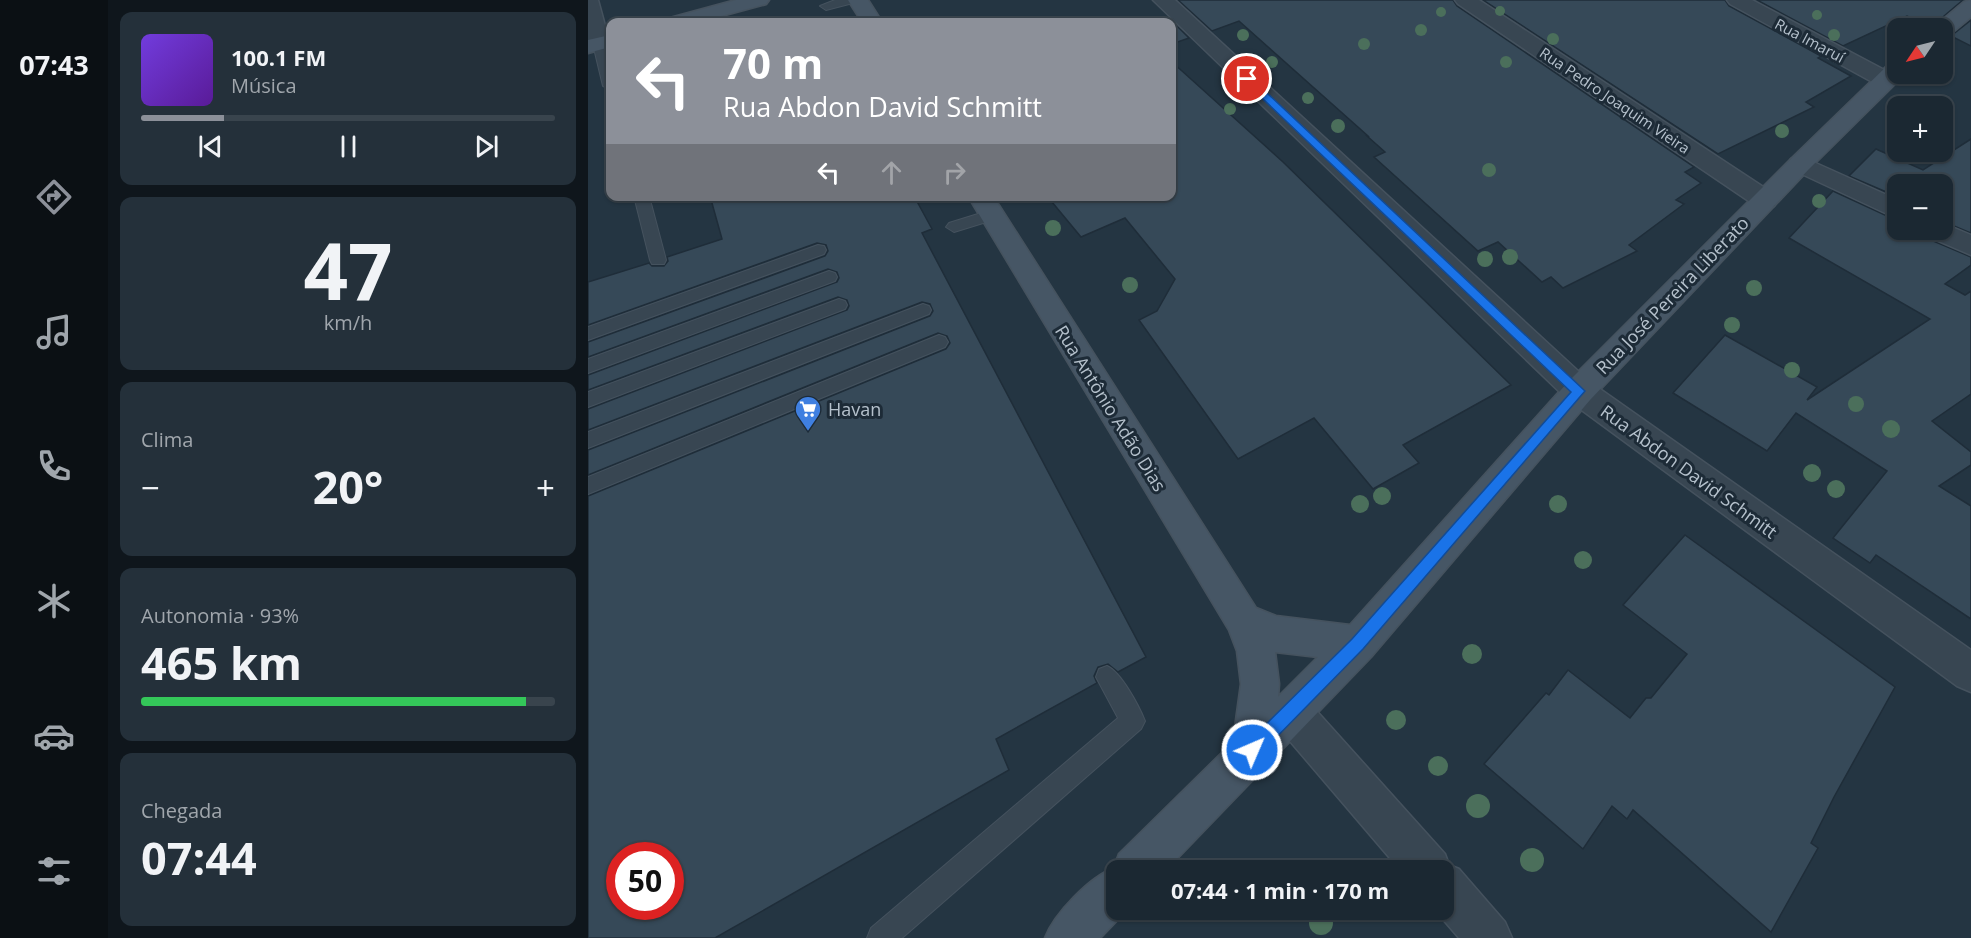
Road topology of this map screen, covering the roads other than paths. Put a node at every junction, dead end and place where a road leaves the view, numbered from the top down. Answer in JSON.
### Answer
{"nodes":[{"id":1,"x":588,"y":0,"type":"edge"},
{"id":2,"x":759,"y":0,"type":"edge"},
{"id":3,"x":849,"y":0,"type":"edge"},
{"id":4,"x":858,"y":0,"type":"edge"},
{"id":5,"x":1163,"y":0,"type":"edge"},
{"id":6,"x":1465,"y":0,"type":"edge"},
{"id":7,"x":1737,"y":0,"type":"edge"},
{"id":8,"x":826,"y":6,"type":"dead end"},
{"id":9,"x":692,"y":18,"type":"edge"},
{"id":10,"x":869,"y":18,"type":"edge"},
{"id":11,"x":599,"y":44,"type":"edge"},
{"id":12,"x":606,"y":71,"type":"edge"},
{"id":13,"x":1887,"y":72,"type":"edge"},
{"id":14,"x":1887,"y":78,"type":"edge"},
{"id":15,"x":1800,"y":164,"type":"junction"},
{"id":16,"x":1765,"y":200,"type":"junction"},
{"id":17,"x":642,"y":201,"type":"edge"},
{"id":18,"x":985,"y":206,"type":"edge"},
{"id":19,"x":1887,"y":206,"type":"edge"},
{"id":20,"x":954,"y":227,"type":"dead end"},
{"id":21,"x":1953,"y":238,"type":"edge"},
{"id":22,"x":1971,"y":246,"type":"edge"},
{"id":23,"x":818,"y":250,"type":"dead end"},
{"id":24,"x":658,"y":260,"type":"dead end"},
{"id":25,"x":829,"y":277,"type":"dead end"},
{"id":26,"x":839,"y":305,"type":"dead end"},
{"id":27,"x":923,"y":310,"type":"dead end"},
{"id":28,"x":588,"y":334,"type":"edge"},
{"id":29,"x":939,"y":342,"type":"dead end"},
{"id":30,"x":588,"y":366,"type":"edge"},
{"id":31,"x":1579,"y":391,"type":"junction"},
{"id":32,"x":588,"y":400,"type":"edge"},
{"id":33,"x":588,"y":440,"type":"edge"},
{"id":34,"x":588,"y":486,"type":"edge"},
{"id":35,"x":1243,"y":620,"type":"junction"},
{"id":36,"x":1358,"y":644,"type":"junction"},
{"id":37,"x":1971,"y":673,"type":"edge"},
{"id":38,"x":1107,"y":677,"type":"dead end"},
{"id":39,"x":1291,"y":711,"type":"junction"},
{"id":40,"x":1252,"y":750,"type":"junction"},
{"id":41,"x":1144,"y":860,"type":"edge"},
{"id":42,"x":1421,"y":860,"type":"edge"},
{"id":43,"x":1454,"y":898,"type":"edge"},
{"id":44,"x":1106,"y":899,"type":"edge"},
{"id":45,"x":885,"y":936,"type":"edge"},
{"id":46,"x":1068,"y":938,"type":"edge"},
{"id":47,"x":1489,"y":938,"type":"edge"}],
"edges":[{"from":1,"to":11,"type":"street"},
{"from":2,"to":9,"type":"main road"},
{"from":3,"to":8,"type":"lane"},
{"from":4,"to":10,"type":"main road"},
{"from":5,"to":31,"type":"street","name":"Rua Abdon David Schmitt"},
{"from":6,"to":16,"type":"street","name":"Rua Pedro Joaquim Vieira"},
{"from":7,"to":13,"type":"street","name":"Rua Imaruí"},
{"from":11,"to":12,"type":"lane"},
{"from":14,"to":15,"type":"main road","name":"Rua José Pereira Liberato"},
{"from":15,"to":16,"type":"main road","name":"Rua José Pereira Liberato"},
{"from":15,"to":19,"type":"street"},
{"from":16,"to":31,"type":"main road","name":"Rua José Pereira Liberato"},
{"from":17,"to":24,"type":"lane"},
{"from":18,"to":20,"type":"lane"},
{"from":18,"to":35,"type":"main road","name":"Rua Antônio Adão Dias"},
{"from":21,"to":22,"type":"street"},
{"from":23,"to":28,"type":"lane"},
{"from":25,"to":30,"type":"lane"},
{"from":26,"to":32,"type":"lane"},
{"from":27,"to":33,"type":"lane"},
{"from":29,"to":34,"type":"lane"},
{"from":31,"to":36,"type":"main road","name":"Rua José Pereira Liberato"},
{"from":31,"to":37,"type":"street","name":"Rua Abdon David Schmitt"},
{"from":35,"to":36,"type":"main road"},
{"from":35,"to":40,"type":"main road","name":"Rua Antônio Adão Dias"},
{"from":36,"to":39,"type":"main road","name":"Rua José Pereira Liberato"},
{"from":38,"to":45,"type":"lane"},
{"from":39,"to":40,"type":"main road","name":"Rua José Pereira Liberato"},
{"from":39,"to":42,"type":"street"},
{"from":40,"to":41,"type":"main road","name":"Rua José Pereira Liberato"},
{"from":43,"to":47,"type":"street"},
{"from":44,"to":46,"type":"main road"}]}
